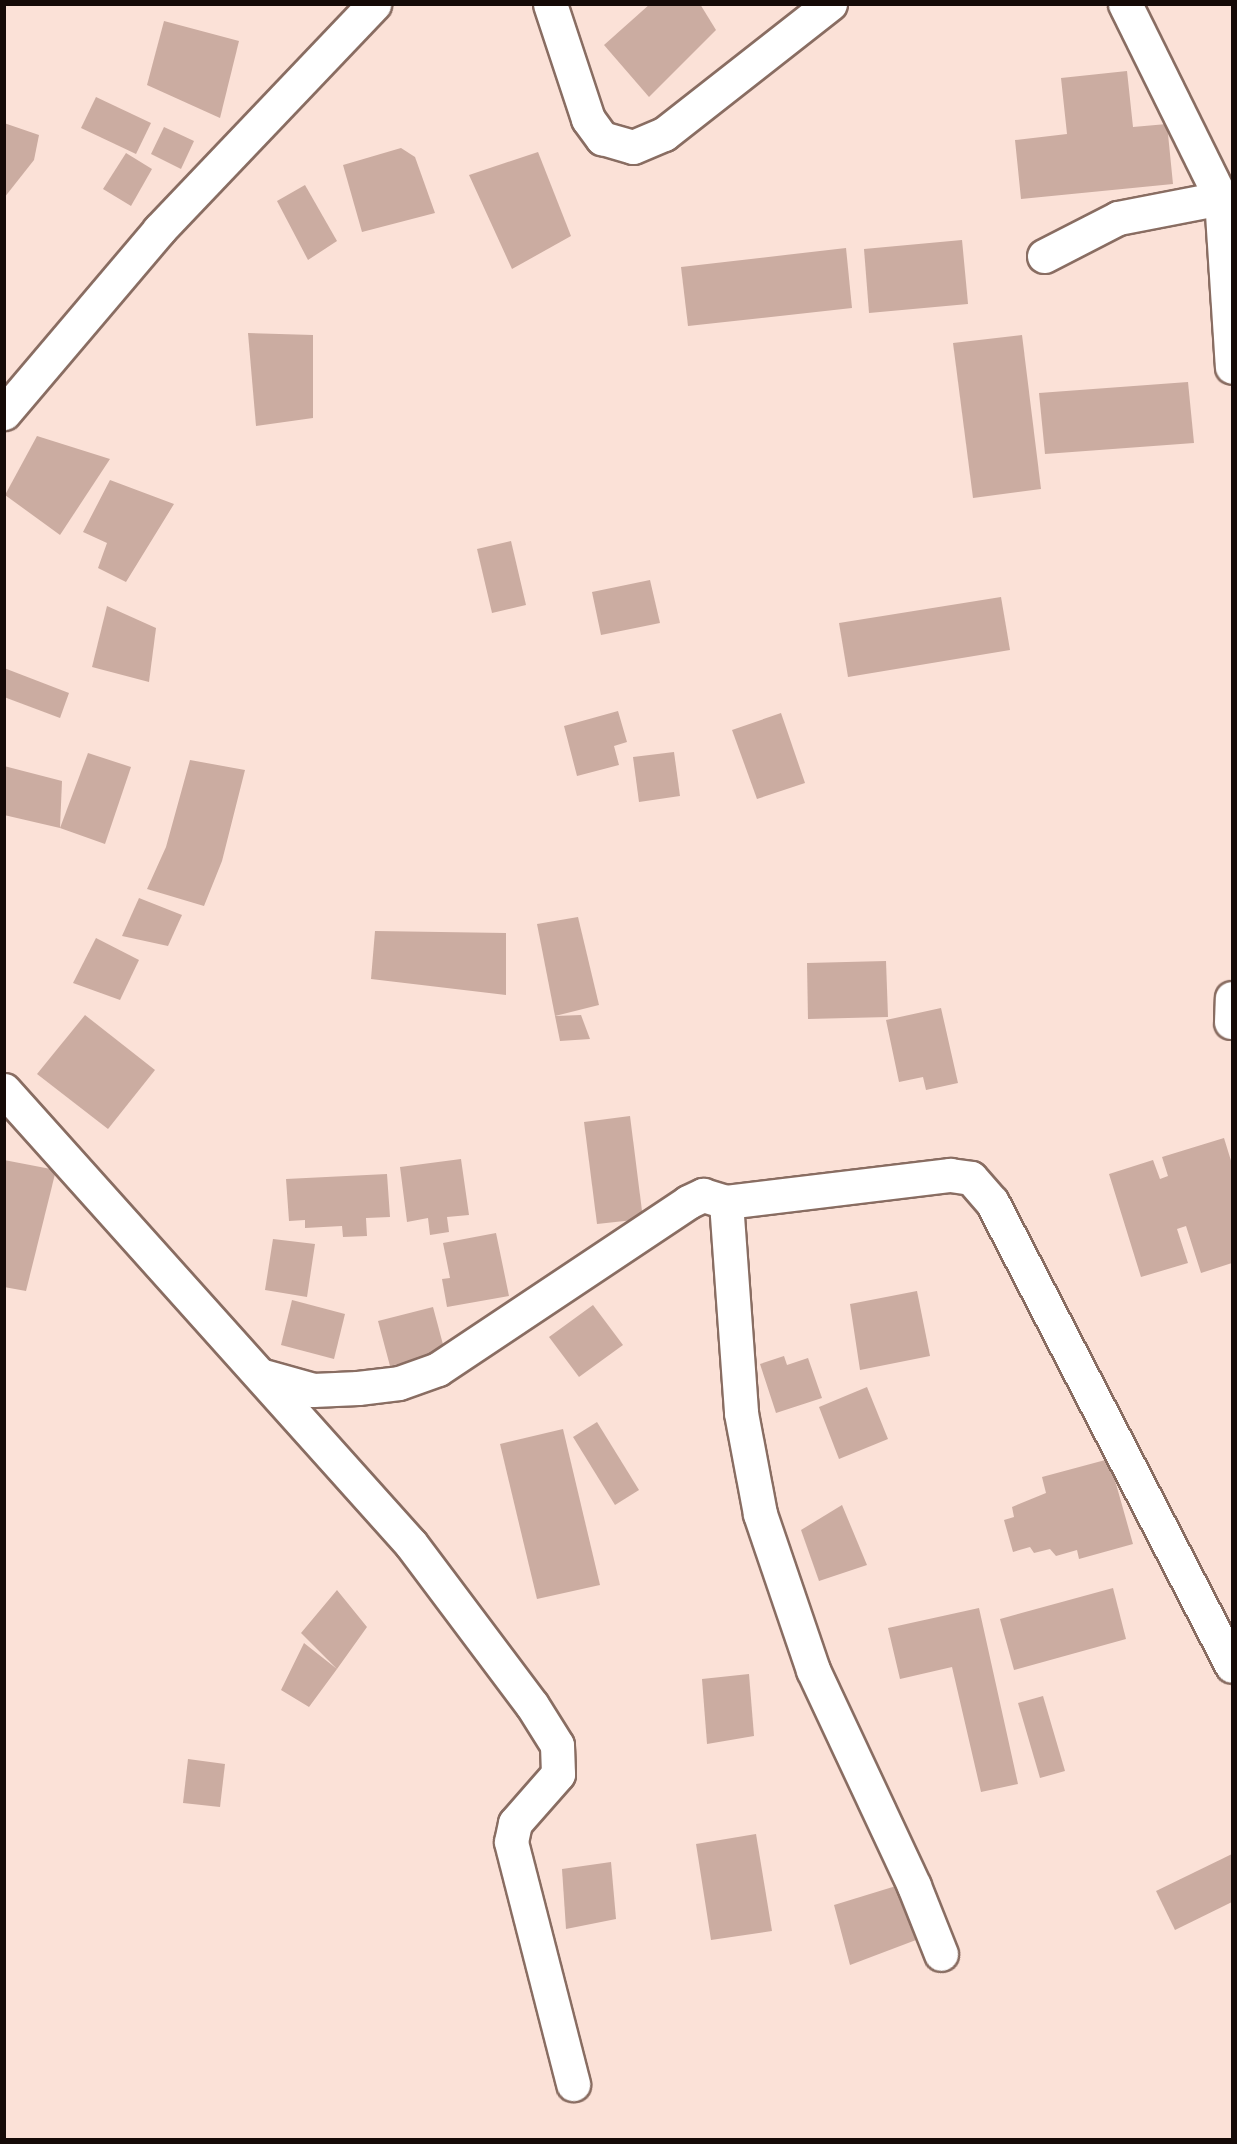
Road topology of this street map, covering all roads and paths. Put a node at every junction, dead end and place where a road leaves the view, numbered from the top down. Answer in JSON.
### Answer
{"nodes":[{"id":1,"x":374,"y":4,"type":"edge"},
{"id":2,"x":550,"y":4,"type":"edge"},
{"id":3,"x":830,"y":4,"type":"edge"},
{"id":4,"x":1125,"y":4,"type":"edge"},
{"id":5,"x":1221,"y":198,"type":"junction"},
{"id":6,"x":1044,"y":256,"type":"dead end"},
{"id":7,"x":1233,"y":367,"type":"edge"},
{"id":8,"x":4,"y":413,"type":"edge"},
{"id":9,"x":4,"y":1090,"type":"edge"},
{"id":10,"x":726,"y":1202,"type":"junction"},
{"id":11,"x":263,"y":1376,"type":"junction"},
{"id":12,"x":1233,"y":1666,"type":"edge"},
{"id":13,"x":941,"y":1954,"type":"dead end"},
{"id":14,"x":573,"y":2084,"type":"dead end"}],
"edges":[{"from":1,"to":8,"type":"street"},
{"from":2,"to":3,"type":"street"},
{"from":4,"to":5,"type":"street"},
{"from":5,"to":6,"type":"street"},
{"from":5,"to":7,"type":"street"},
{"from":9,"to":11,"type":"street"},
{"from":10,"to":11,"type":"street"},
{"from":10,"to":12,"type":"street"},
{"from":10,"to":13,"type":"street"},
{"from":11,"to":14,"type":"street"}]}
